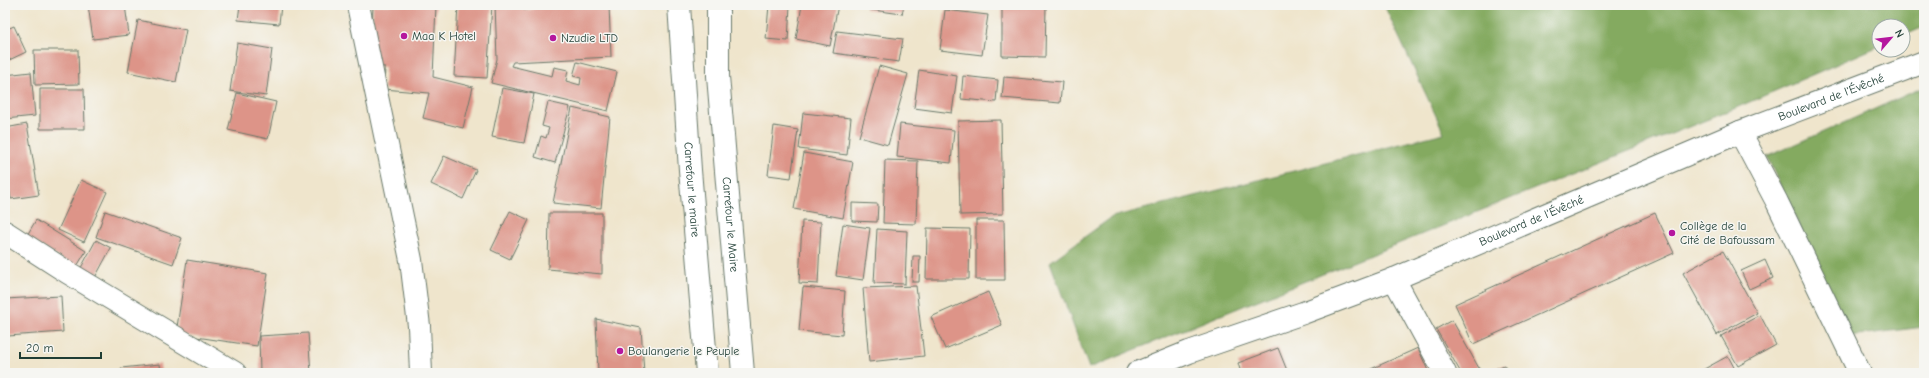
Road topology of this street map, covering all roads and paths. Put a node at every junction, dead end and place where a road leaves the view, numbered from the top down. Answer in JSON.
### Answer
{"nodes":[{"id":1,"x":358,"y":5,"type":"edge"},
{"id":2,"x":679,"y":5,"type":"edge"},
{"id":3,"x":718,"y":5,"type":"edge"},
{"id":4,"x":1924,"y":62,"type":"edge"},
{"id":5,"x":1740,"y":132,"type":"junction"},
{"id":6,"x":5,"y":232,"type":"edge"},
{"id":7,"x":1394,"y":279,"type":"junction"},
{"id":8,"x":235,"y":373,"type":"edge"},
{"id":9,"x":421,"y":373,"type":"edge"},
{"id":10,"x":707,"y":373,"type":"edge"},
{"id":11,"x":743,"y":373,"type":"edge"},
{"id":12,"x":1137,"y":373,"type":"edge"},
{"id":13,"x":1445,"y":373,"type":"edge"},
{"id":14,"x":1860,"y":373,"type":"edge"}],
"edges":[{"from":1,"to":9,"type":"main road"},
{"from":2,"to":10,"type":"main road","name":"Carrefour le maire"},
{"from":3,"to":11,"type":"main road","name":"Carrefour le Maire"},
{"from":4,"to":5,"type":"main road","name":"Boulevard de l'Évêché"},
{"from":5,"to":7,"type":"main road","name":"Boulevard de l'Évêché"},
{"from":5,"to":14,"type":"main road"},
{"from":6,"to":8,"type":"main road"},
{"from":7,"to":12,"type":"main road","name":"Boulevard de l'Évêché"},
{"from":7,"to":13,"type":"main road"}]}
